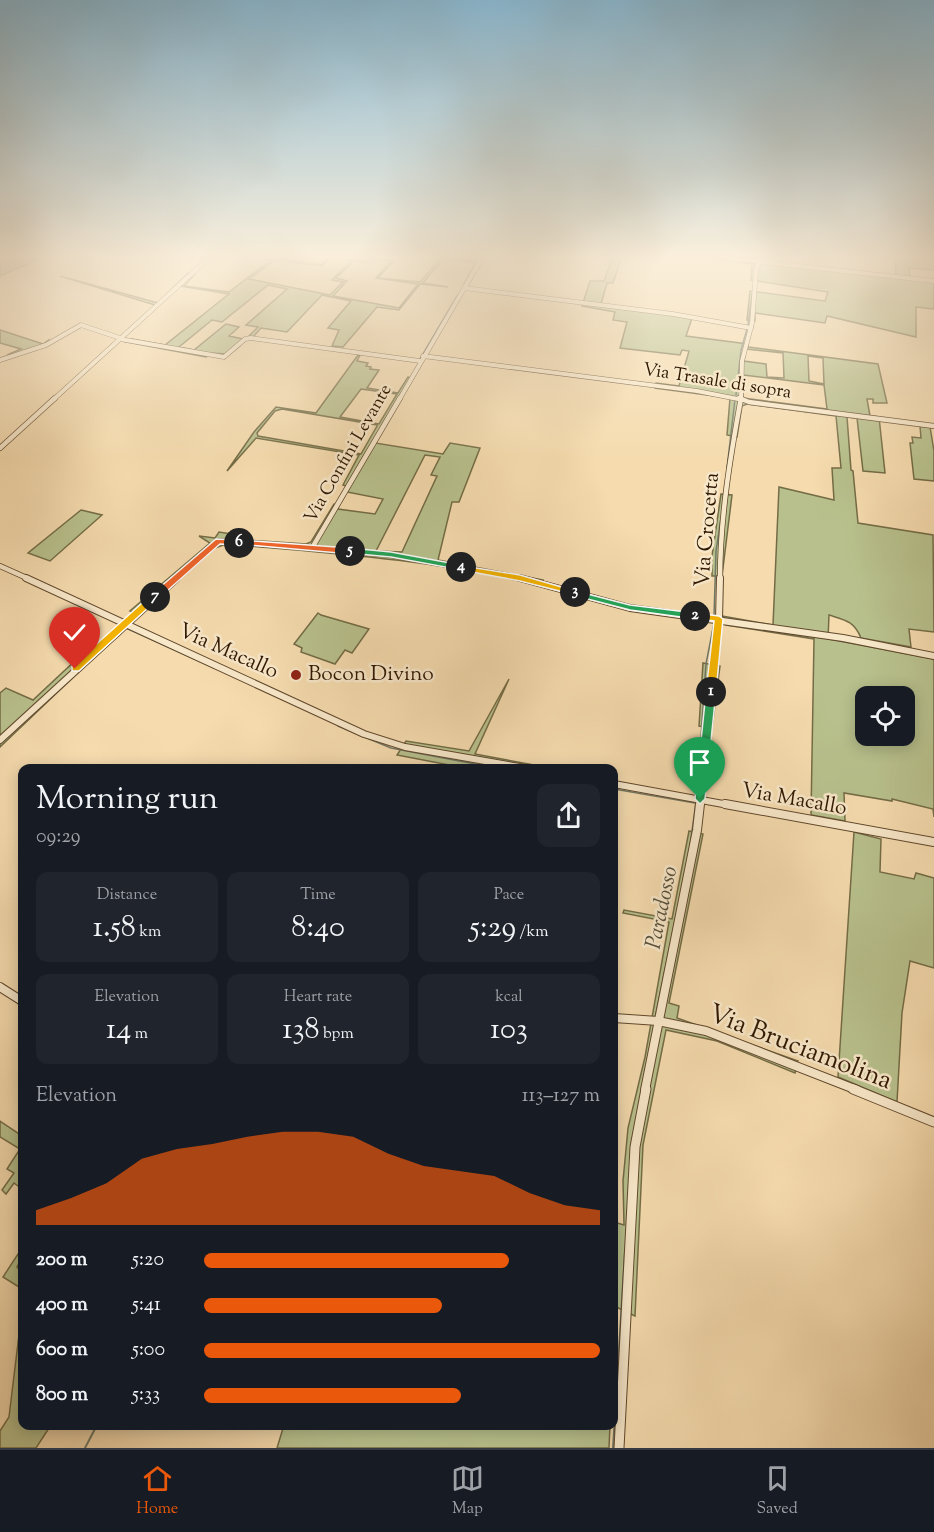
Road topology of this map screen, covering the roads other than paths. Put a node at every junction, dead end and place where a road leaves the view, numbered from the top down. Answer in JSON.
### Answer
{"nodes":[{"id":1,"x":137,"y":324,"type":"edge"},
{"id":2,"x":443,"y":324,"type":"edge"},
{"id":3,"x":730,"y":324,"type":"edge"},
{"id":4,"x":751,"y":324,"type":"edge"},
{"id":5,"x":751,"y":327,"type":"junction"},
{"id":6,"x":120,"y":339,"type":"junction"},
{"id":7,"x":423,"y":356,"type":"junction"},
{"id":8,"x":0,"y":360,"type":"edge"},
{"id":9,"x":420,"y":361,"type":"junction"},
{"id":10,"x":741,"y":399,"type":"junction"},
{"id":11,"x":934,"y":426,"type":"edge"},
{"id":12,"x":0,"y":448,"type":"edge"},
{"id":13,"x":312,"y":548,"type":"junction"},
{"id":14,"x":0,"y":566,"type":"edge"},
{"id":15,"x":719,"y":619,"type":"junction"},
{"id":16,"x":125,"y":624,"type":"junction"},
{"id":17,"x":934,"y":656,"type":"edge"},
{"id":18,"x":0,"y":740,"type":"edge"},
{"id":19,"x":502,"y":764,"type":"edge"},
{"id":20,"x":618,"y":785,"type":"edge"},
{"id":21,"x":700,"y":799,"type":"junction"},
{"id":22,"x":934,"y":842,"type":"edge"},
{"id":23,"x":0,"y":987,"type":"edge"},
{"id":24,"x":18,"y":998,"type":"edge"},
{"id":25,"x":618,"y":1018,"type":"edge"},
{"id":26,"x":658,"y":1022,"type":"junction"},
{"id":27,"x":934,"y":1122,"type":"edge"},
{"id":28,"x":619,"y":1448,"type":"edge"}],
"edges":[{"from":1,"to":6,"type":"street"},
{"from":2,"to":7,"type":"street","name":"Via Confini Levante"},
{"from":3,"to":5,"type":"street"},
{"from":4,"to":5,"type":"street","name":"Via Crocetta"},
{"from":5,"to":10,"type":"street","name":"Via Crocetta"},
{"from":6,"to":8,"type":"street"},
{"from":6,"to":9,"type":"street"},
{"from":6,"to":12,"type":"street"},
{"from":7,"to":9,"type":"street","name":"Via Confini Levante"},
{"from":7,"to":10,"type":"street","name":"Via Trasale di sopra"},
{"from":9,"to":13,"type":"street","name":"Via Confini Levante"},
{"from":10,"to":11,"type":"street","name":"Via Trasale di sopra"},
{"from":10,"to":15,"type":"street","name":"Via Crocetta"},
{"from":13,"to":15,"type":"street"},
{"from":13,"to":16,"type":"street","name":"Via Confini Levante"},
{"from":14,"to":16,"type":"street","name":"Via Macallo"},
{"from":15,"to":17,"type":"street"},
{"from":15,"to":21,"type":"street","name":"Via Crocetta"},
{"from":16,"to":18,"type":"street","name":"Via Confini Levante"},
{"from":16,"to":19,"type":"street","name":"Via Macallo"},
{"from":20,"to":21,"type":"street","name":"Via Macallo"},
{"from":21,"to":22,"type":"street","name":"Via Macallo"},
{"from":21,"to":26,"type":"street","name":"Via Crocetta"},
{"from":23,"to":24,"type":"street"},
{"from":25,"to":26,"type":"street","name":"Via Bruciamolina"},
{"from":26,"to":27,"type":"street","name":"Via Bruciamolina"},
{"from":26,"to":28,"type":"street","name":"Via Crocetta"}]}
